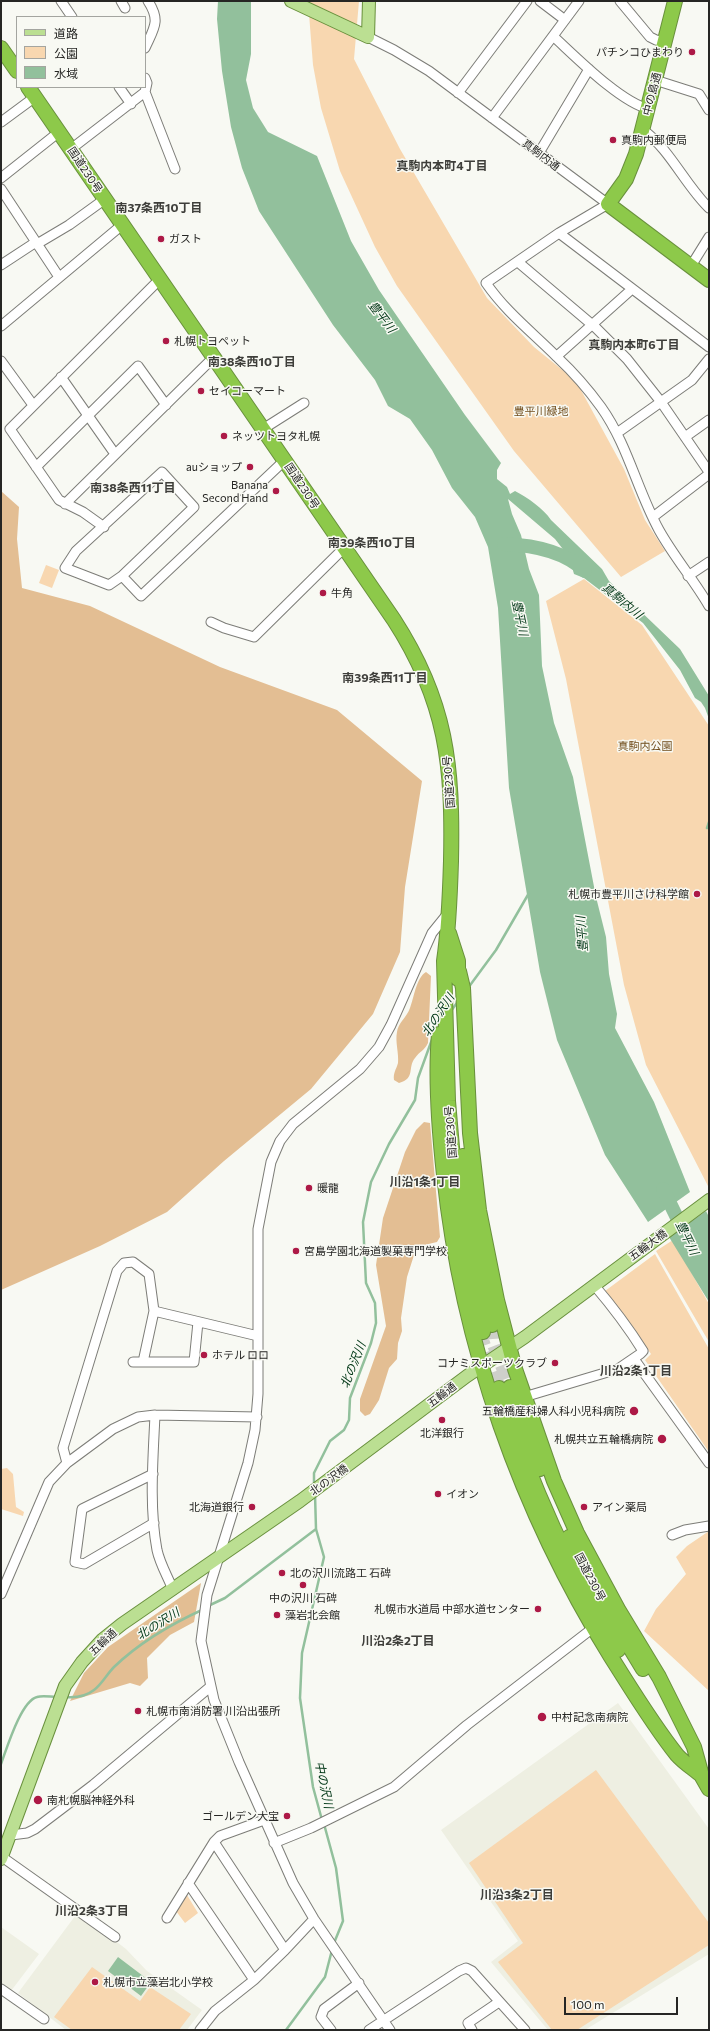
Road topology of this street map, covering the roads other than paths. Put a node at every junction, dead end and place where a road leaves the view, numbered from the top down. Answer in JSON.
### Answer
{"nodes":[{"id":1,"x":61,"y":1,"type":"edge"},
{"id":2,"x":148,"y":1,"type":"edge"},
{"id":3,"x":291,"y":1,"type":"edge"},
{"id":4,"x":369,"y":1,"type":"edge"},
{"id":5,"x":527,"y":1,"type":"edge"},
{"id":6,"x":540,"y":1,"type":"edge"},
{"id":7,"x":579,"y":1,"type":"edge"},
{"id":8,"x":620,"y":1,"type":"edge"},
{"id":9,"x":675,"y":1,"type":"edge"},
{"id":10,"x":71,"y":16,"type":"edge"},
{"id":11,"x":565,"y":20,"type":"junction"},
{"id":12,"x":553,"y":36,"type":"junction"},
{"id":13,"x":368,"y":38,"type":"junction"},
{"id":14,"x":665,"y":42,"type":"junction"},
{"id":15,"x":146,"y":45,"type":"edge"},
{"id":16,"x":1,"y":48,"type":"edge"},
{"id":17,"x":589,"y":69,"type":"junction"},
{"id":18,"x":16,"y":70,"type":"edge"},
{"id":19,"x":655,"y":80,"type":"junction"},
{"id":20,"x":120,"y":88,"type":"edge"},
{"id":21,"x":146,"y":88,"type":"edge"},
{"id":22,"x":32,"y":92,"type":"edge"},
{"id":23,"x":145,"y":92,"type":"junction"},
{"id":24,"x":458,"y":93,"type":"junction"},
{"id":25,"x":131,"y":104,"type":"junction"},
{"id":26,"x":649,"y":109,"type":"junction"},
{"id":27,"x":709,"y":110,"type":"edge"},
{"id":28,"x":492,"y":118,"type":"junction"},
{"id":29,"x":1,"y":122,"type":"edge"},
{"id":30,"x":643,"y":130,"type":"junction"},
{"id":31,"x":59,"y":132,"type":"junction"},
{"id":32,"x":71,"y":149,"type":"junction"},
{"id":33,"x":539,"y":153,"type":"junction"},
{"id":34,"x":175,"y":170,"type":"dead end"},
{"id":35,"x":1,"y":178,"type":"edge"},
{"id":36,"x":1,"y":189,"type":"edge"},
{"id":37,"x":105,"y":199,"type":"junction"},
{"id":38,"x":608,"y":204,"type":"junction"},
{"id":39,"x":709,"y":208,"type":"edge"},
{"id":40,"x":122,"y":225,"type":"junction"},
{"id":41,"x":559,"y":233,"type":"junction"},
{"id":42,"x":709,"y":237,"type":"edge"},
{"id":43,"x":37,"y":243,"type":"junction"},
{"id":44,"x":518,"y":262,"type":"junction"},
{"id":45,"x":1,"y":265,"type":"edge"},
{"id":46,"x":691,"y":266,"type":"junction"},
{"id":47,"x":59,"y":277,"type":"junction"},
{"id":48,"x":159,"y":280,"type":"junction"},
{"id":49,"x":709,"y":280,"type":"edge"},
{"id":50,"x":632,"y":289,"type":"junction"},
{"id":51,"x":591,"y":324,"type":"junction"},
{"id":52,"x":1,"y":326,"type":"edge"},
{"id":53,"x":709,"y":347,"type":"edge"},
{"id":54,"x":557,"y":356,"type":"junction"},
{"id":55,"x":213,"y":358,"type":"junction"},
{"id":56,"x":709,"y":359,"type":"edge"},
{"id":57,"x":1,"y":361,"type":"edge"},
{"id":58,"x":61,"y":377,"type":"junction"},
{"id":59,"x":661,"y":402,"type":"junction"},
{"id":60,"x":304,"y":403,"type":"dead end"},
{"id":61,"x":166,"y":405,"type":"junction"},
{"id":62,"x":33,"y":406,"type":"junction"},
{"id":63,"x":87,"y":415,"type":"junction"},
{"id":64,"x":709,"y":420,"type":"edge"},
{"id":65,"x":263,"y":430,"type":"junction"},
{"id":66,"x":617,"y":433,"type":"junction"},
{"id":67,"x":685,"y":437,"type":"junction"},
{"id":68,"x":115,"y":454,"type":"junction"},
{"id":69,"x":284,"y":460,"type":"junction"},
{"id":70,"x":36,"y":467,"type":"junction"},
{"id":71,"x":709,"y":473,"type":"edge"},
{"id":72,"x":64,"y":504,"type":"junction"},
{"id":73,"x":653,"y":517,"type":"junction"},
{"id":74,"x":104,"y":527,"type":"junction"},
{"id":75,"x":344,"y":548,"type":"junction"},
{"id":76,"x":709,"y":562,"type":"edge"},
{"id":77,"x":122,"y":576,"type":"junction"},
{"id":78,"x":688,"y":576,"type":"junction"},
{"id":79,"x":709,"y":606,"type":"edge"},
{"id":80,"x":211,"y":622,"type":"dead end"},
{"id":81,"x":449,"y":910,"type":"junction"},
{"id":82,"x":449,"y":931,"type":"junction"},
{"id":83,"x":459,"y":977,"type":"junction"},
{"id":84,"x":443,"y":1003,"type":"junction"},
{"id":85,"x":709,"y":1200,"type":"edge"},
{"id":86,"x":605,"y":1277,"type":"joint"},
{"id":87,"x":594,"y":1285,"type":"junction"},
{"id":88,"x":154,"y":1311,"type":"junction"},
{"id":89,"x":198,"y":1322,"type":"junction"},
{"id":90,"x":258,"y":1336,"type":"junction"},
{"id":91,"x":509,"y":1347,"type":"junction"},
{"id":92,"x":634,"y":1359,"type":"junction"},
{"id":93,"x":133,"y":1362,"type":"dead end"},
{"id":94,"x":143,"y":1362,"type":"junction"},
{"id":95,"x":482,"y":1366,"type":"junction"},
{"id":96,"x":503,"y":1384,"type":"tunnel mouth"},
{"id":97,"x":524,"y":1397,"type":"junction"},
{"id":98,"x":155,"y":1415,"type":"junction"},
{"id":99,"x":257,"y":1417,"type":"junction"},
{"id":100,"x":358,"y":1459,"type":"joint"},
{"id":101,"x":67,"y":1463,"type":"junction"},
{"id":102,"x":709,"y":1463,"type":"edge"},
{"id":103,"x":153,"y":1474,"type":"junction"},
{"id":104,"x":300,"y":1501,"type":"joint"},
{"id":105,"x":154,"y":1523,"type":"junction"},
{"id":106,"x":709,"y":1526,"type":"edge"},
{"id":107,"x":672,"y":1535,"type":"dead end"},
{"id":108,"x":218,"y":1559,"type":"junction"},
{"id":109,"x":173,"y":1590,"type":"junction"},
{"id":110,"x":1,"y":1594,"type":"edge"},
{"id":111,"x":593,"y":1628,"type":"junction"},
{"id":112,"x":210,"y":1687,"type":"junction"},
{"id":113,"x":702,"y":1776,"type":"junction"},
{"id":114,"x":709,"y":1789,"type":"edge"},
{"id":115,"x":264,"y":1820,"type":"junction"},
{"id":116,"x":11,"y":1834,"type":"junction"},
{"id":117,"x":214,"y":1842,"type":"junction"},
{"id":118,"x":274,"y":1843,"type":"junction"},
{"id":119,"x":2,"y":1858,"type":"edge"},
{"id":120,"x":188,"y":1883,"type":"junction"},
{"id":121,"x":167,"y":1918,"type":"dead end"},
{"id":122,"x":314,"y":1919,"type":"junction"},
{"id":123,"x":115,"y":1937,"type":"dead end"},
{"id":124,"x":285,"y":1950,"type":"junction"},
{"id":125,"x":254,"y":1980,"type":"junction"},
{"id":126,"x":359,"y":1983,"type":"junction"},
{"id":127,"x":1,"y":1989,"type":"edge"},
{"id":128,"x":499,"y":2002,"type":"junction"},
{"id":129,"x":44,"y":2019,"type":"dead end"},
{"id":130,"x":383,"y":2019,"type":"junction"},
{"id":131,"x":200,"y":2030,"type":"edge"},
{"id":132,"x":331,"y":2030,"type":"edge"},
{"id":133,"x":369,"y":2030,"type":"edge"},
{"id":134,"x":390,"y":2030,"type":"edge"},
{"id":135,"x":472,"y":2030,"type":"edge"},
{"id":136,"x":525,"y":2030,"type":"edge"}],
"edges":[{"from":1,"to":10,"type":"street"},
{"from":2,"to":15,"type":"street"},
{"from":3,"to":13,"type":"main road"},
{"from":4,"to":13,"type":"main road"},
{"from":5,"to":24,"type":"street"},
{"from":6,"to":11,"type":"street"},
{"from":7,"to":11,"type":"street"},
{"from":8,"to":14,"type":"street"},
{"from":9,"to":14,"type":"highway","name":"中の島通"},
{"from":11,"to":12,"type":"street"},
{"from":12,"to":17,"type":"street"},
{"from":12,"to":28,"type":"street"},
{"from":13,"to":24,"type":"street","name":"真駒内通"},
{"from":14,"to":19,"type":"highway","name":"中の島通"},
{"from":16,"to":18,"type":"highway"},
{"from":17,"to":26,"type":"street"},
{"from":17,"to":33,"type":"street"},
{"from":19,"to":26,"type":"highway","name":"中の島通"},
{"from":19,"to":27,"type":"street"},
{"from":20,"to":25,"type":"street"},
{"from":21,"to":23,"type":"street"},
{"from":22,"to":29,"type":"street"},
{"from":22,"to":31,"type":"highway","name":"国道230号"},
{"from":23,"to":25,"type":"street"},
{"from":23,"to":34,"type":"street"},
{"from":24,"to":28,"type":"street","name":"真駒内通"},
{"from":25,"to":32,"type":"street"},
{"from":26,"to":30,"type":"highway","name":"中の島通"},
{"from":28,"to":33,"type":"street","name":"真駒内通"},
{"from":30,"to":38,"type":"highway","name":"中の島通"},
{"from":30,"to":39,"type":"street"},
{"from":31,"to":32,"type":"highway","name":"国道230号"},
{"from":31,"to":35,"type":"street"},
{"from":32,"to":37,"type":"highway","name":"国道230号"},
{"from":33,"to":38,"type":"street","name":"真駒内通"},
{"from":36,"to":43,"type":"street"},
{"from":37,"to":40,"type":"highway","name":"国道230号"},
{"from":37,"to":43,"type":"street"},
{"from":38,"to":41,"type":"street"},
{"from":38,"to":46,"type":"highway","name":"真駒内通"},
{"from":40,"to":47,"type":"street"},
{"from":40,"to":48,"type":"highway","name":"国道230号"},
{"from":41,"to":44,"type":"street"},
{"from":41,"to":50,"type":"street"},
{"from":42,"to":46,"type":"street"},
{"from":43,"to":45,"type":"street"},
{"from":43,"to":47,"type":"street"},
{"from":44,"to":51,"type":"street"},
{"from":44,"to":54,"type":"street"},
{"from":46,"to":49,"type":"highway","name":"真駒内通"},
{"from":47,"to":52,"type":"street"},
{"from":48,"to":55,"type":"highway","name":"国道230号"},
{"from":48,"to":58,"type":"street"},
{"from":50,"to":51,"type":"street"},
{"from":50,"to":53,"type":"street"},
{"from":51,"to":54,"type":"street"},
{"from":51,"to":59,"type":"street"},
{"from":54,"to":66,"type":"street"},
{"from":55,"to":61,"type":"street"},
{"from":55,"to":65,"type":"highway","name":"国道230号"},
{"from":56,"to":59,"type":"street"},
{"from":57,"to":62,"type":"street"},
{"from":58,"to":62,"type":"street"},
{"from":58,"to":63,"type":"street"},
{"from":59,"to":66,"type":"street"},
{"from":59,"to":67,"type":"street"},
{"from":60,"to":65,"type":"street"},
{"from":61,"to":63,"type":"street"},
{"from":61,"to":68,"type":"street"},
{"from":62,"to":70,"type":"street"},
{"from":63,"to":68,"type":"street"},
{"from":63,"to":70,"type":"street"},
{"from":64,"to":67,"type":"street"},
{"from":65,"to":69,"type":"highway","name":"国道230号"},
{"from":66,"to":73,"type":"street"},
{"from":67,"to":71,"type":"street"},
{"from":68,"to":72,"type":"street"},
{"from":69,"to":75,"type":"highway","name":"国道230号"},
{"from":69,"to":77,"type":"street"},
{"from":70,"to":72,"type":"street"},
{"from":71,"to":73,"type":"street"},
{"from":72,"to":74,"type":"street"},
{"from":73,"to":78,"type":"street"},
{"from":74,"to":77,"type":"street"},
{"from":74,"to":77,"type":"street"},
{"from":75,"to":80,"type":"street"},
{"from":75,"to":81,"type":"highway","name":"国道230号"},
{"from":76,"to":78,"type":"street"},
{"from":78,"to":79,"type":"street"},
{"from":81,"to":82,"type":"highway","name":"国道230号"},
{"from":81,"to":90,"type":"street"},
{"from":82,"to":83,"type":"highway","name":"国道230号"},
{"from":82,"to":84,"type":"highway","name":"国道230号"},
{"from":83,"to":84,"type":"highway","name":"国道230号"},
{"from":83,"to":91,"type":"highway"},
{"from":84,"to":95,"type":"highway"},
{"from":85,"to":86,"type":"main road","name":"五輪大橋"},
{"from":86,"to":87,"type":"main road","name":"五輪通"},
{"from":87,"to":91,"type":"main road","name":"五輪通"},
{"from":87,"to":92,"type":"street"},
{"from":88,"to":89,"type":"street"},
{"from":88,"to":94,"type":"street"},
{"from":88,"to":101,"type":"street"},
{"from":89,"to":90,"type":"street"},
{"from":89,"to":94,"type":"street"},
{"from":90,"to":99,"type":"street"},
{"from":91,"to":95,"type":"main road","name":"五輪通"},
{"from":91,"to":97,"type":"highway"},
{"from":92,"to":97,"type":"street"},
{"from":92,"to":102,"type":"street"},
{"from":93,"to":94,"type":"street"},
{"from":95,"to":100,"type":"main road","name":"五輪通"},
{"from":95,"to":111,"type":"highway"},
{"from":96,"to":113,"type":"highway","name":"国道230号"},
{"from":97,"to":113,"type":"highway"},
{"from":98,"to":99,"type":"street"},
{"from":98,"to":101,"type":"street"},
{"from":98,"to":103,"type":"street"},
{"from":99,"to":108,"type":"street"},
{"from":100,"to":104,"type":"main road","name":"北の沢橋"},
{"from":101,"to":110,"type":"street"},
{"from":103,"to":105,"type":"street"},
{"from":103,"to":105,"type":"street"},
{"from":104,"to":108,"type":"main road","name":"五輪通"},
{"from":105,"to":109,"type":"street"},
{"from":106,"to":107,"type":"street"},
{"from":108,"to":109,"type":"main road","name":"五輪通"},
{"from":108,"to":112,"type":"street"},
{"from":109,"to":116,"type":"main road","name":"五輪通"},
{"from":111,"to":113,"type":"highway"},
{"from":111,"to":118,"type":"street"},
{"from":112,"to":115,"type":"street"},
{"from":112,"to":116,"type":"street"},
{"from":113,"to":114,"type":"highway","name":"国道230号"},
{"from":115,"to":117,"type":"street"},
{"from":115,"to":118,"type":"street"},
{"from":116,"to":119,"type":"main road","name":"五輪通"},
{"from":117,"to":120,"type":"street"},
{"from":117,"to":124,"type":"street"},
{"from":118,"to":122,"type":"street"},
{"from":119,"to":123,"type":"street"},
{"from":120,"to":121,"type":"street"},
{"from":120,"to":125,"type":"street"},
{"from":122,"to":124,"type":"street"},
{"from":122,"to":126,"type":"street"},
{"from":124,"to":125,"type":"street"},
{"from":125,"to":131,"type":"street"},
{"from":126,"to":130,"type":"street"},
{"from":126,"to":132,"type":"street"},
{"from":127,"to":129,"type":"street"},
{"from":128,"to":130,"type":"street"},
{"from":128,"to":135,"type":"street"},
{"from":128,"to":136,"type":"street"},
{"from":130,"to":133,"type":"street"},
{"from":130,"to":134,"type":"street"}]}
